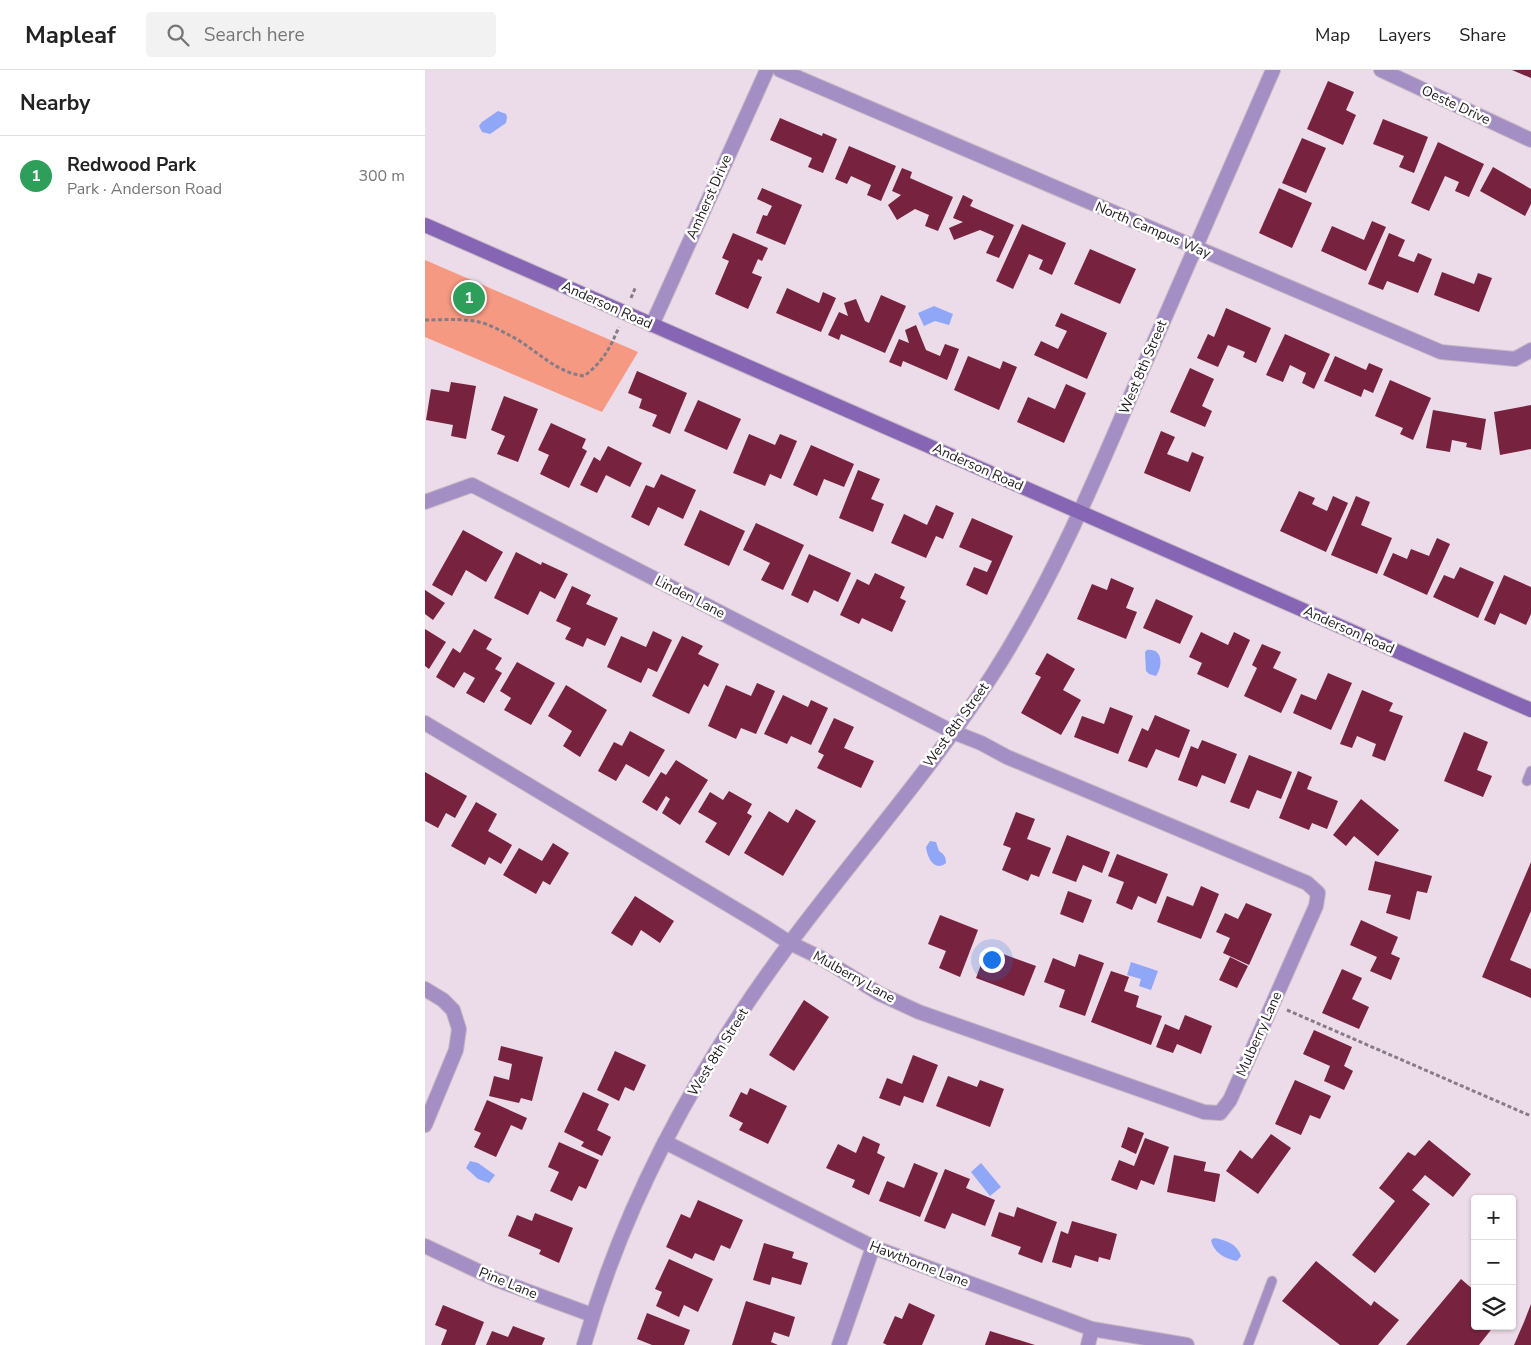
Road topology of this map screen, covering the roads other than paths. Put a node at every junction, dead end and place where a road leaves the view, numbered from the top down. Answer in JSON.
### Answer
{"nodes":[{"id":1,"x":767,"y":70,"type":"edge"},
{"id":2,"x":780,"y":70,"type":"edge"},
{"id":3,"x":1273,"y":70,"type":"edge"},
{"id":4,"x":1381,"y":70,"type":"edge"},
{"id":5,"x":1531,"y":140,"type":"edge"},
{"id":6,"x":425,"y":225,"type":"edge"},
{"id":7,"x":1194,"y":247,"type":"junction"},
{"id":8,"x":652,"y":325,"type":"junction"},
{"id":9,"x":1531,"y":350,"type":"edge"},
{"id":10,"x":425,"y":502,"type":"edge"},
{"id":11,"x":1081,"y":512,"type":"junction"},
{"id":12,"x":1531,"y":710,"type":"edge"},
{"id":13,"x":425,"y":723,"type":"edge"},
{"id":14,"x":953,"y":732,"type":"junction"},
{"id":15,"x":1531,"y":771,"type":"edge"},
{"id":16,"x":1527,"y":781,"type":"dead end"},
{"id":17,"x":790,"y":943,"type":"junction"},
{"id":18,"x":425,"y":989,"type":"edge"},
{"id":19,"x":425,"y":1125,"type":"edge"},
{"id":20,"x":665,"y":1142,"type":"junction"},
{"id":21,"x":425,"y":1246,"type":"edge"},
{"id":22,"x":873,"y":1247,"type":"junction"},
{"id":23,"x":1272,"y":1281,"type":"dead end"},
{"id":24,"x":592,"y":1315,"type":"junction"},
{"id":25,"x":1092,"y":1329,"type":"junction"},
{"id":26,"x":584,"y":1345,"type":"edge"},
{"id":27,"x":839,"y":1345,"type":"edge"},
{"id":28,"x":1088,"y":1345,"type":"edge"},
{"id":29,"x":1187,"y":1345,"type":"edge"},
{"id":30,"x":1248,"y":1345,"type":"edge"}],
"edges":[{"from":1,"to":8,"type":"street","name":"Amherst Drive"},
{"from":2,"to":7,"type":"street","name":"North Campus Way"},
{"from":3,"to":7,"type":"street","name":"West 8th Street"},
{"from":4,"to":5,"type":"street","name":"Oeste Drive"},
{"from":6,"to":8,"type":"main road","name":"Anderson Road"},
{"from":7,"to":9,"type":"street","name":"North Campus Way"},
{"from":7,"to":11,"type":"street","name":"West 8th Street"},
{"from":8,"to":11,"type":"main road","name":"Anderson Road"},
{"from":10,"to":14,"type":"street","name":"Linden Lane"},
{"from":11,"to":12,"type":"main road","name":"Anderson Road"},
{"from":11,"to":14,"type":"street","name":"West 8th Street"},
{"from":13,"to":17,"type":"street"},
{"from":14,"to":17,"type":"street","name":"West 8th Street"},
{"from":14,"to":17,"type":"street","name":"Mulberry Lane"},
{"from":15,"to":16,"type":"lane"},
{"from":17,"to":20,"type":"street","name":"West 8th Street"},
{"from":18,"to":19,"type":"street"},
{"from":20,"to":22,"type":"street","name":"Hawthorne Lane"},
{"from":20,"to":24,"type":"street","name":"West 8th Street"},
{"from":21,"to":24,"type":"street","name":"Pine Lane"},
{"from":22,"to":25,"type":"street","name":"Hawthorne Lane"},
{"from":22,"to":27,"type":"street"},
{"from":23,"to":30,"type":"lane"},
{"from":24,"to":26,"type":"street","name":"West 8th Street"},
{"from":25,"to":28,"type":"street"},
{"from":25,"to":29,"type":"street","name":"Hawthorne Lane"}]}
